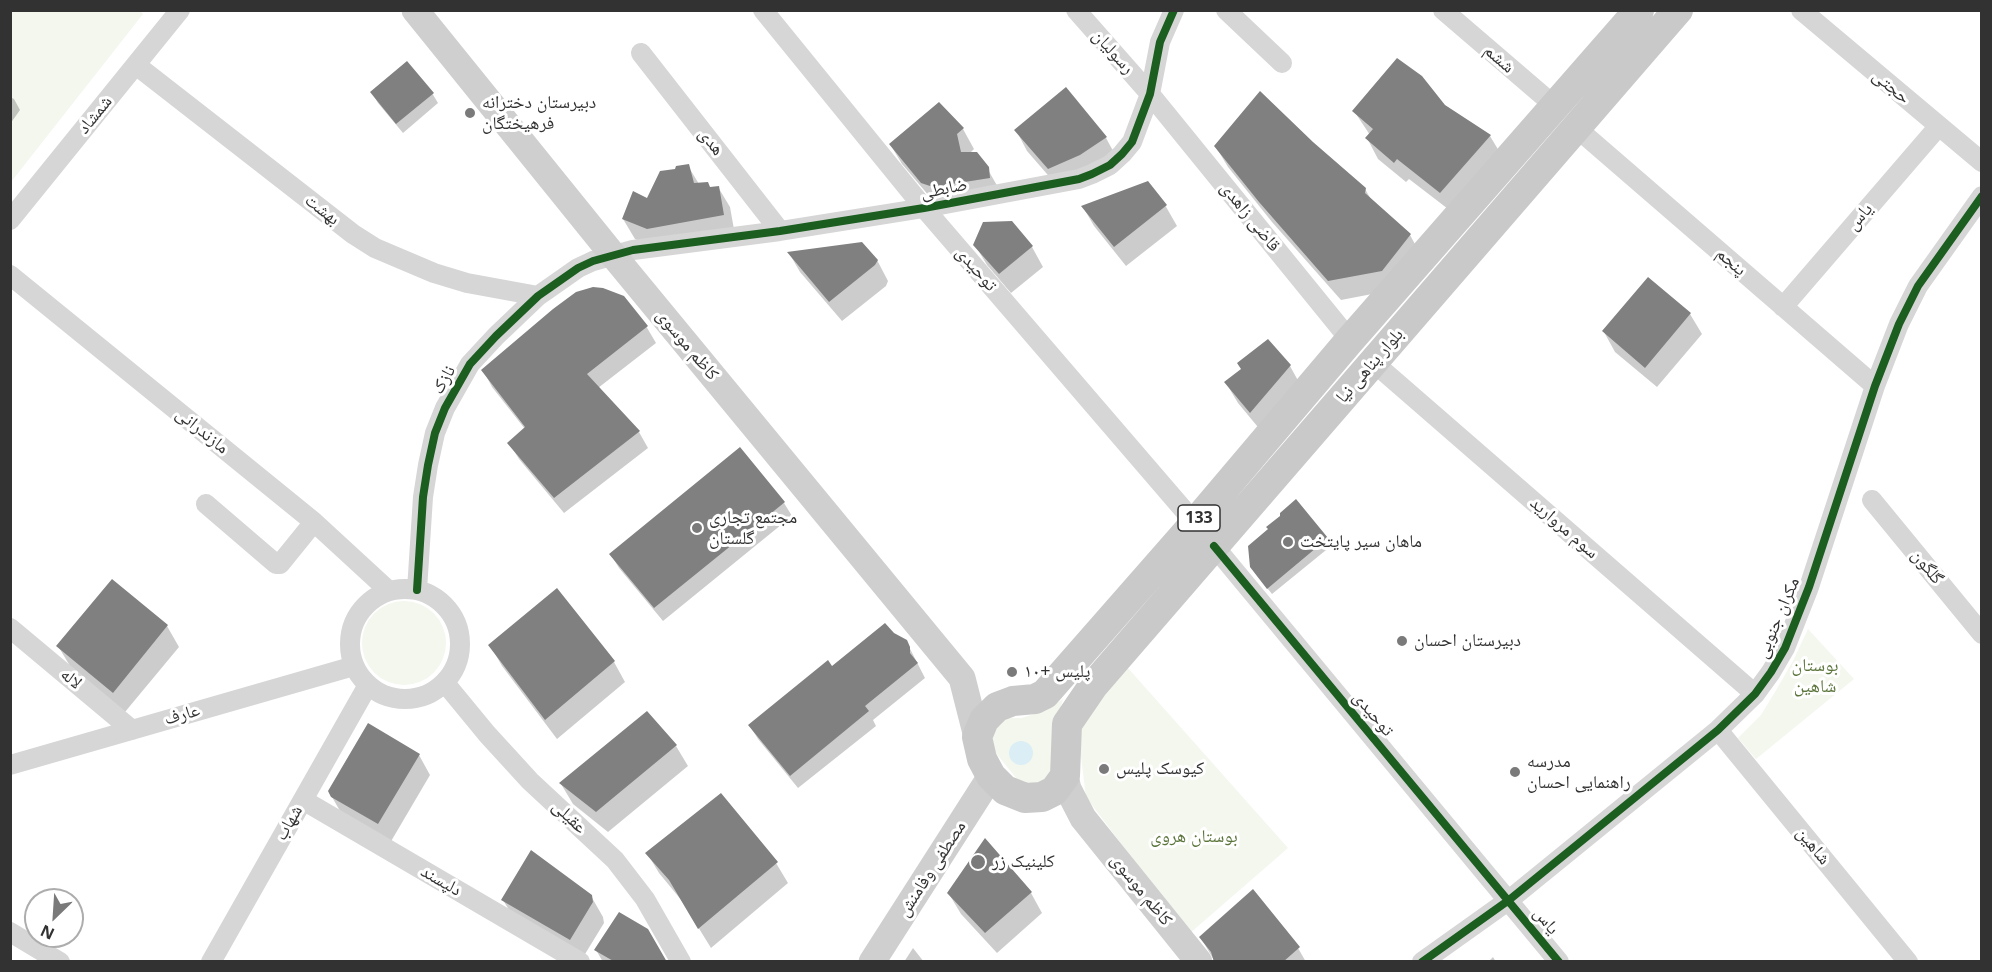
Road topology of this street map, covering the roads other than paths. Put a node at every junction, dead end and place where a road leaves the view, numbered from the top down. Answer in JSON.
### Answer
{"nodes":[{"id":1,"x":180,"y":10,"type":"edge"},
{"id":2,"x":415,"y":10,"type":"edge"},
{"id":3,"x":763,"y":10,"type":"edge"},
{"id":4,"x":1076,"y":10,"type":"edge"},
{"id":5,"x":1174,"y":10,"type":"edge"},
{"id":6,"x":1226,"y":10,"type":"edge"},
{"id":7,"x":1443,"y":10,"type":"edge"},
{"id":8,"x":1639,"y":10,"type":"edge"},
{"id":9,"x":1677,"y":10,"type":"edge"},
{"id":10,"x":1801,"y":10,"type":"edge"},
{"id":11,"x":641,"y":53,"type":"dead end"},
{"id":12,"x":1282,"y":63,"type":"dead end"},
{"id":13,"x":136,"y":65,"type":"junction"},
{"id":14,"x":1150,"y":94,"type":"junction"},
{"id":15,"x":1556,"y":106,"type":"junction"},
{"id":16,"x":1938,"y":127,"type":"junction"},
{"id":17,"x":1587,"y":137,"type":"dead end"},
{"id":18,"x":1982,"y":162,"type":"edge"},
{"id":19,"x":1980,"y":204,"type":"edge"},
{"id":20,"x":924,"y":208,"type":"junction"},
{"id":21,"x":10,"y":220,"type":"edge"},
{"id":22,"x":780,"y":231,"type":"junction"},
{"id":23,"x":613,"y":255,"type":"junction"},
{"id":24,"x":10,"y":275,"type":"edge"},
{"id":25,"x":538,"y":296,"type":"junction"},
{"id":26,"x":1783,"y":307,"type":"junction"},
{"id":27,"x":1350,"y":340,"type":"junction"},
{"id":28,"x":1373,"y":362,"type":"junction"},
{"id":29,"x":1875,"y":386,"type":"junction"},
{"id":30,"x":1872,"y":500,"type":"dead end"},
{"id":31,"x":206,"y":504,"type":"dead end"},
{"id":32,"x":314,"y":522,"type":"junction"},
{"id":33,"x":1195,"y":523,"type":"junction"},
{"id":34,"x":1214,"y":546,"type":"junction"},
{"id":35,"x":417,"y":590,"type":"junction"},
{"id":36,"x":388,"y":591,"type":"junction"},
{"id":37,"x":10,"y":628,"type":"edge"},
{"id":38,"x":1982,"y":634,"type":"edge"},
{"id":39,"x":354,"y":666,"type":"junction"},
{"id":40,"x":445,"y":683,"type":"junction"},
{"id":41,"x":368,"y":685,"type":"junction"},
{"id":42,"x":1755,"y":694,"type":"junction"},
{"id":43,"x":132,"y":730,"type":"junction"},
{"id":44,"x":1718,"y":730,"type":"junction"},
{"id":45,"x":977,"y":737,"type":"junction"},
{"id":46,"x":10,"y":765,"type":"edge"},
{"id":47,"x":991,"y":776,"type":"junction"},
{"id":48,"x":1065,"y":776,"type":"junction"},
{"id":49,"x":1025,"y":798,"type":"junction"},
{"id":50,"x":303,"y":800,"type":"junction"},
{"id":51,"x":1083,"y":818,"type":"junction"},
{"id":52,"x":1509,"y":900,"type":"junction"},
{"id":53,"x":10,"y":932,"type":"edge"},
{"id":54,"x":60,"y":962,"type":"edge"},
{"id":55,"x":211,"y":962,"type":"edge"},
{"id":56,"x":580,"y":962,"type":"edge"},
{"id":57,"x":681,"y":962,"type":"edge"},
{"id":58,"x":872,"y":962,"type":"edge"},
{"id":59,"x":1199,"y":962,"type":"edge"},
{"id":60,"x":1422,"y":962,"type":"edge"},
{"id":61,"x":1559,"y":962,"type":"edge"},
{"id":62,"x":1908,"y":962,"type":"edge"}],
"edges":[{"from":1,"to":13,"type":"street","name":"شمشاد"},
{"from":2,"to":23,"type":"main road","name":"کاظم موسوی"},
{"from":3,"to":20,"type":"street","name":"توحیدی"},
{"from":4,"to":14,"type":"street","name":"رسولیان"},
{"from":5,"to":14,"type":"street","name":"ضابطی"},
{"from":6,"to":12,"type":"street"},
{"from":7,"to":15,"type":"street","name":"ششم"},
{"from":8,"to":15,"type":"main road","name":"بلوار پناهی نیا","number":"133"},
{"from":9,"to":28,"type":"main road","name":"بلوار پناهی نیا","number":"133"},
{"from":10,"to":16,"type":"street","name":"حجتی"},
{"from":11,"to":22,"type":"street","name":"هدی"},
{"from":13,"to":21,"type":"street","name":"شمشاد"},
{"from":13,"to":25,"type":"street","name":"بهشت"},
{"from":14,"to":20,"type":"street","name":"ضابطی"},
{"from":14,"to":27,"type":"street","name":"قاضی زاهدی"},
{"from":15,"to":27,"type":"main road","name":"بلوار پناهی نیا","number":"133"},
{"from":16,"to":18,"type":"street","name":"حجتی"},
{"from":16,"to":26,"type":"street","name":"یاس"},
{"from":17,"to":26,"type":"street","name":"پنجم"},
{"from":19,"to":29,"type":"street","name":"مکران جنوبی"},
{"from":20,"to":22,"type":"street","name":"ضابطی"},
{"from":20,"to":33,"type":"street","name":"توحیدی"},
{"from":22,"to":23,"type":"street","name":"ضابطی"},
{"from":23,"to":25,"type":"street","name":"نازک"},
{"from":23,"to":45,"type":"main road","name":"کاظم موسوی"},
{"from":24,"to":32,"type":"street","name":"مازندرانی"},
{"from":25,"to":35,"type":"street","name":"نازک"},
{"from":26,"to":29,"type":"street","name":"پنجم"},
{"from":27,"to":28,"type":"main road"},
{"from":27,"to":33,"type":"main road","name":"بلوار پناهی نیا","number":"133"},
{"from":28,"to":34,"type":"main road","name":"بلوار پناهی نیا","number":"133"},
{"from":28,"to":42,"type":"street","name":"سوم مروارید"},
{"from":29,"to":42,"type":"street","name":"مکران جنوبی"},
{"from":30,"to":38,"type":"street","name":"گلگون"},
{"from":31,"to":32,"type":"street"},
{"from":32,"to":36,"type":"street","name":"مازندرانی"},
{"from":33,"to":45,"type":"main road","name":"بلوار پناهی نیا","number":"133"},
{"from":34,"to":48,"type":"main road","name":"بلوار پناهی نیا","number":"133"},
{"from":34,"to":52,"type":"street","name":"توحیدی"},
{"from":35,"to":36,"type":"street"},
{"from":35,"to":40,"type":"street"},
{"from":36,"to":39,"type":"street"},
{"from":37,"to":43,"type":"street","name":"لاله"},
{"from":39,"to":41,"type":"street"},
{"from":39,"to":43,"type":"street","name":"عارف"},
{"from":40,"to":41,"type":"street"},
{"from":40,"to":57,"type":"street","name":"عقیلی"},
{"from":41,"to":50,"type":"street","name":"شهاب"},
{"from":42,"to":44,"type":"street","name":"مکران جنوبی"},
{"from":43,"to":46,"type":"street","name":"عارف"},
{"from":44,"to":52,"type":"street","name":"مکران جنوبی"},
{"from":44,"to":62,"type":"street","name":"شاهین"},
{"from":45,"to":47,"type":"main road"},
{"from":47,"to":49,"type":"main road"},
{"from":47,"to":58,"type":"main road","name":"مصطفی وفامنش"},
{"from":48,"to":49,"type":"main road"},
{"from":48,"to":51,"type":"main road","name":"کاظم موسوی"},
{"from":49,"to":51,"type":"main road"},
{"from":50,"to":55,"type":"street","name":"شهاب"},
{"from":50,"to":56,"type":"street","name":"دلپسند"},
{"from":51,"to":59,"type":"main road","name":"کاظم موسوی"},
{"from":52,"to":60,"type":"street","name":"مکران جنوبی"},
{"from":52,"to":61,"type":"street","name":"یاس"},
{"from":53,"to":54,"type":"street"}]}
